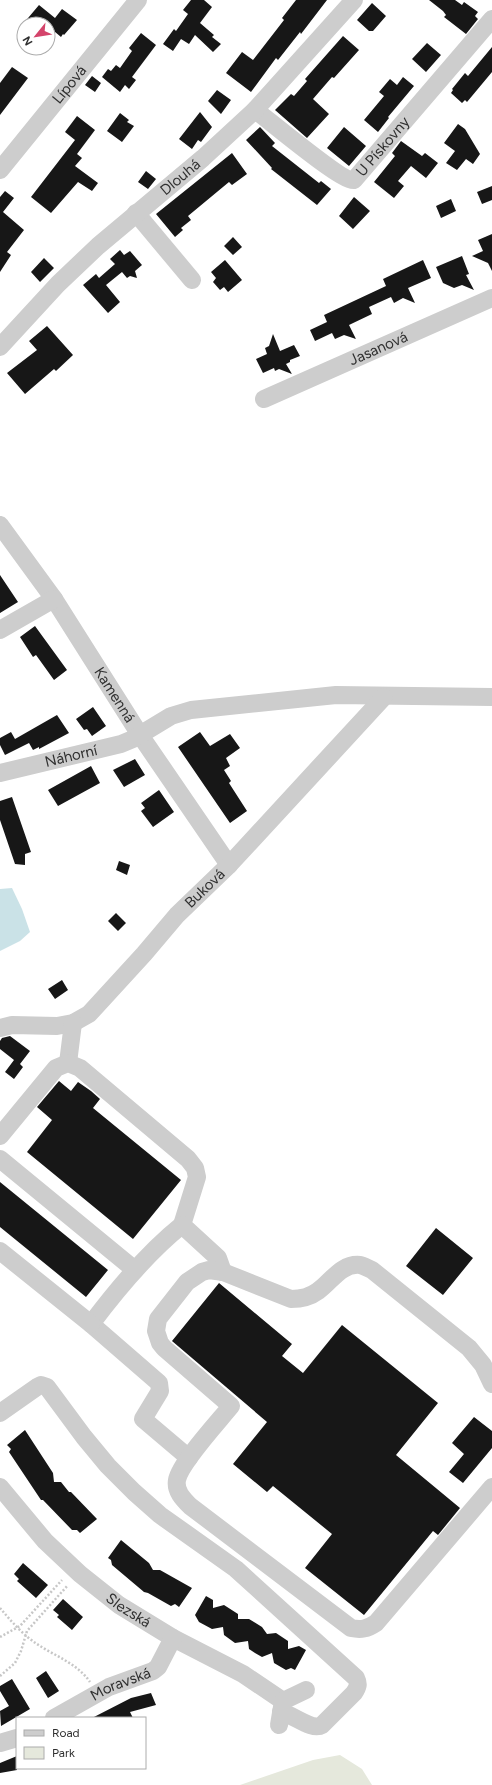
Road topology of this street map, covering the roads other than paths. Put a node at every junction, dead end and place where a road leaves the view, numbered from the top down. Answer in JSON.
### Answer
{"nodes":[{"id":1,"x":138,"y":0,"type":"edge"},
{"id":2,"x":354,"y":0,"type":"edge"},
{"id":3,"x":492,"y":19,"type":"edge"},
{"id":4,"x":255,"y":110,"type":"junction"},
{"id":5,"x":0,"y":170,"type":"edge"},
{"id":6,"x":136,"y":213,"type":"junction"},
{"id":7,"x":192,"y":280,"type":"dead end"},
{"id":8,"x":492,"y":298,"type":"edge"},
{"id":9,"x":0,"y":347,"type":"edge"},
{"id":10,"x":264,"y":399,"type":"dead end"},
{"id":11,"x":0,"y":525,"type":"edge"},
{"id":12,"x":54,"y":599,"type":"junction"},
{"id":13,"x":0,"y":630,"type":"edge"},
{"id":14,"x":384,"y":697,"type":"junction"},
{"id":15,"x":492,"y":697,"type":"edge"},
{"id":16,"x":140,"y":735,"type":"junction"},
{"id":17,"x":0,"y":772,"type":"edge"},
{"id":18,"x":229,"y":865,"type":"junction"},
{"id":19,"x":73,"y":1023,"type":"junction"},
{"id":20,"x":0,"y":1028,"type":"edge"},
{"id":21,"x":68,"y":1063,"type":"junction"},
{"id":22,"x":0,"y":1136,"type":"edge"},
{"id":23,"x":0,"y":1160,"type":"edge"},
{"id":24,"x":182,"y":1224,"type":"junction"},
{"id":25,"x":0,"y":1251,"type":"edge"},
{"id":26,"x":135,"y":1270,"type":"junction"},
{"id":27,"x":223,"y":1272,"type":"junction"},
{"id":28,"x":90,"y":1324,"type":"junction"},
{"id":29,"x":492,"y":1384,"type":"edge"},
{"id":30,"x":0,"y":1413,"type":"edge"},
{"id":31,"x":189,"y":1458,"type":"junction"},
{"id":32,"x":0,"y":1487,"type":"edge"},
{"id":33,"x":492,"y":1487,"type":"edge"},
{"id":34,"x":173,"y":1638,"type":"junction"},
{"id":35,"x":306,"y":1690,"type":"dead end"},
{"id":36,"x":281,"y":1712,"type":"junction"},
{"id":37,"x":56,"y":1717,"type":"edge"},
{"id":38,"x":16,"y":1738,"type":"edge"},
{"id":39,"x":0,"y":1743,"type":"edge"}],
"edges":[{"from":1,"to":5,"type":"street","name":"Lípová"},
{"from":2,"to":4,"type":"street","name":"Dlouhá"},
{"from":3,"to":4,"type":"street","name":"U Pískovny"},
{"from":4,"to":6,"type":"street","name":"Dlouhá"},
{"from":6,"to":7,"type":"street"},
{"from":6,"to":9,"type":"street","name":"Dlouhá"},
{"from":8,"to":10,"type":"street","name":"Jasanová"},
{"from":11,"to":12,"type":"street","name":"Kamenná"},
{"from":12,"to":13,"type":"street"},
{"from":12,"to":16,"type":"street","name":"Kamenná"},
{"from":14,"to":15,"type":"street","name":"Náhorní"},
{"from":14,"to":16,"type":"street","name":"Náhorní"},
{"from":14,"to":18,"type":"street","name":"Buková"},
{"from":16,"to":17,"type":"street","name":"Náhorní"},
{"from":16,"to":18,"type":"street","name":"Kamenná"},
{"from":18,"to":19,"type":"street","name":"Buková"},
{"from":19,"to":20,"type":"street","name":"Buková"},
{"from":19,"to":21,"type":"street"},
{"from":21,"to":22,"type":"street"},
{"from":21,"to":24,"type":"street"},
{"from":23,"to":26,"type":"street"},
{"from":24,"to":26,"type":"street"},
{"from":24,"to":27,"type":"street"},
{"from":25,"to":28,"type":"street"},
{"from":26,"to":28,"type":"street"},
{"from":27,"to":29,"type":"street"},
{"from":27,"to":31,"type":"street"},
{"from":28,"to":31,"type":"street"},
{"from":30,"to":36,"type":"street","name":"Slezská"},
{"from":31,"to":33,"type":"street"},
{"from":32,"to":34,"type":"street","name":"Slezská"},
{"from":34,"to":36,"type":"street","name":"Slezská"},
{"from":34,"to":37,"type":"street","name":"Moravská"},
{"from":35,"to":36,"type":"street"},
{"from":38,"to":39,"type":"street"}]}
